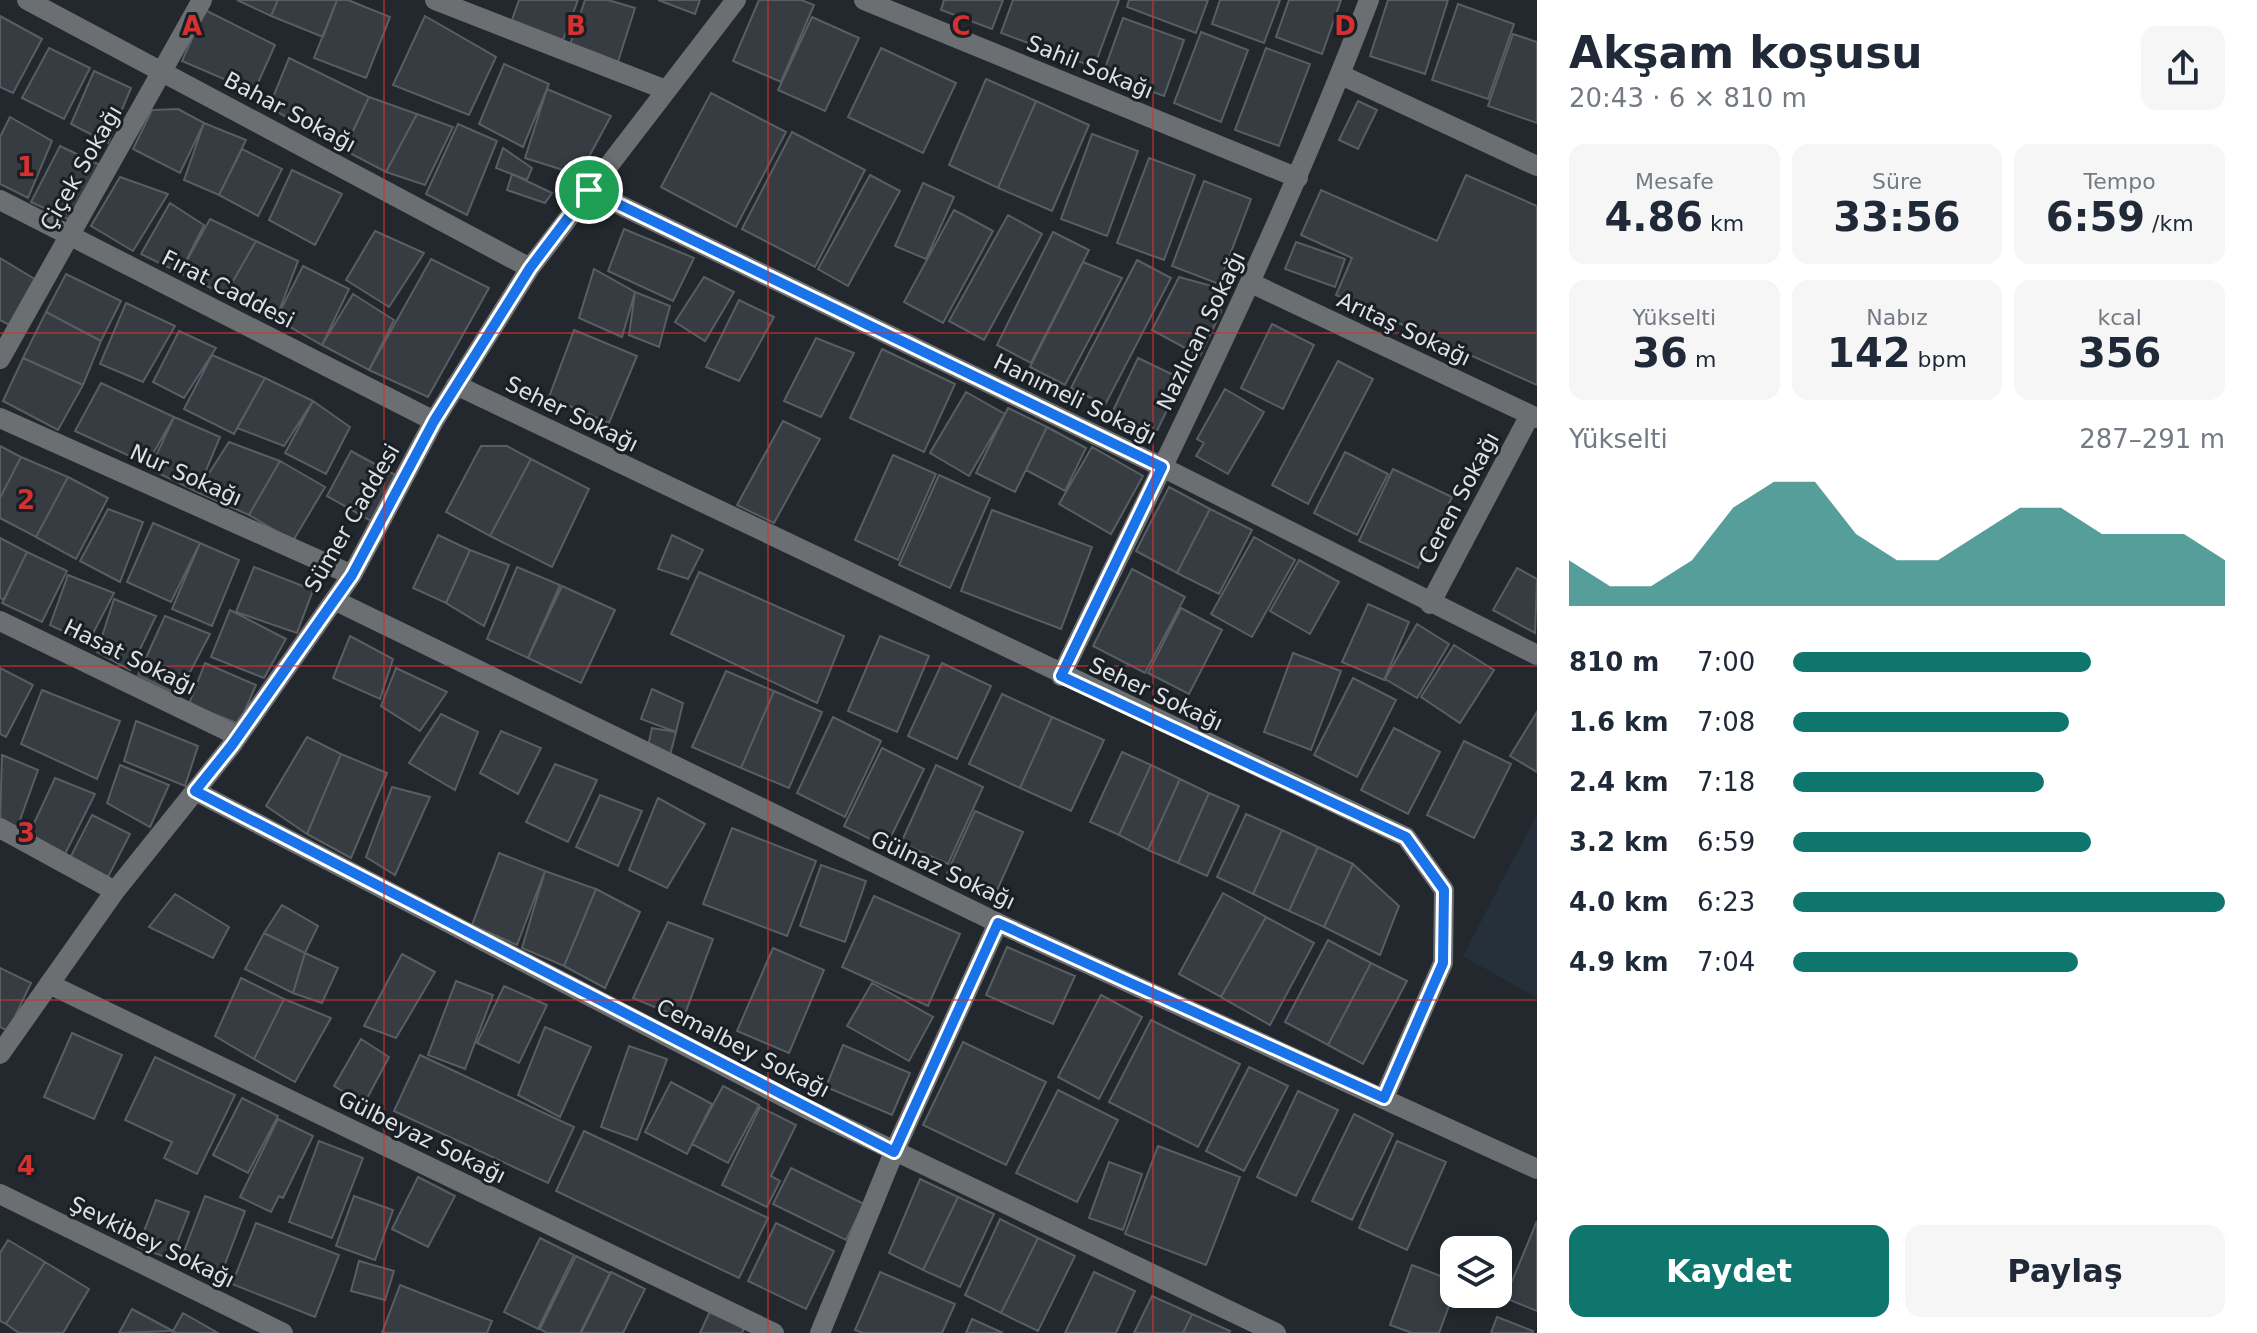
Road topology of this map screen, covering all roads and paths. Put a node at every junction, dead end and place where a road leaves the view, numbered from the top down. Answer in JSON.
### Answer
{"nodes":[{"id":1,"x":27,"y":0,"type":"edge"},
{"id":2,"x":202,"y":0,"type":"edge"},
{"id":3,"x":435,"y":0,"type":"edge"},
{"id":4,"x":736,"y":0,"type":"edge"},
{"id":5,"x":864,"y":0,"type":"edge"},
{"id":6,"x":1369,"y":0,"type":"edge"},
{"id":7,"x":164,"y":71,"type":"junction"},
{"id":8,"x":1341,"y":75,"type":"junction"},
{"id":9,"x":666,"y":90,"type":"junction"},
{"id":10,"x":1537,"y":166,"type":"edge"},
{"id":11,"x":1298,"y":178,"type":"junction"},
{"id":12,"x":589,"y":190,"type":"junction"},
{"id":13,"x":0,"y":200,"type":"edge"},
{"id":14,"x":70,"y":235,"type":"junction"},
{"id":15,"x":530,"y":268,"type":"junction"},
{"id":16,"x":1251,"y":283,"type":"junction"},
{"id":17,"x":0,"y":359,"type":"edge"},
{"id":18,"x":456,"y":385,"type":"junction"},
{"id":19,"x":1534,"y":416,"type":"edge"},
{"id":20,"x":0,"y":418,"type":"edge"},
{"id":21,"x":434,"y":421,"type":"junction"},
{"id":22,"x":1162,"y":467,"type":"junction"},
{"id":23,"x":352,"y":575,"type":"junction"},
{"id":24,"x":334,"y":600,"type":"junction"},
{"id":25,"x":1430,"y":604,"type":"junction"},
{"id":26,"x":0,"y":621,"type":"edge"},
{"id":27,"x":1537,"y":655,"type":"edge"},
{"id":28,"x":1061,"y":676,"type":"junction"},
{"id":29,"x":238,"y":736,"type":"junction"},
{"id":30,"x":195,"y":791,"type":"junction"},
{"id":31,"x":0,"y":828,"type":"edge"},
{"id":32,"x":115,"y":891,"type":"junction"},
{"id":33,"x":998,"y":923,"type":"junction"},
{"id":34,"x":49,"y":984,"type":"junction"},
{"id":35,"x":0,"y":1054,"type":"edge"},
{"id":36,"x":1384,"y":1098,"type":"junction"},
{"id":37,"x":894,"y":1152,"type":"junction"},
{"id":38,"x":1537,"y":1169,"type":"edge"},
{"id":39,"x":0,"y":1194,"type":"edge"},
{"id":40,"x":283,"y":1333,"type":"edge"},
{"id":41,"x":774,"y":1333,"type":"edge"},
{"id":42,"x":820,"y":1333,"type":"edge"},
{"id":43,"x":1276,"y":1333,"type":"edge"}],
"edges":[{"from":1,"to":7,"type":"street","name":"Bahar Sokağı"},
{"from":2,"to":7,"type":"street","name":"Çiçek Sokağı"},
{"from":3,"to":9,"type":"street"},
{"from":4,"to":9,"type":"street","name":"Sümer Caddesi"},
{"from":5,"to":11,"type":"street","name":"Sahil Sokağı"},
{"from":6,"to":8,"type":"street","name":"Nazlıcan Sokağı"},
{"from":7,"to":14,"type":"street","name":"Çiçek Sokağı"},
{"from":7,"to":15,"type":"street","name":"Bahar Sokağı"},
{"from":8,"to":10,"type":"street"},
{"from":8,"to":11,"type":"street","name":"Nazlıcan Sokağı"},
{"from":9,"to":12,"type":"street","name":"Sümer Caddesi"},
{"from":11,"to":16,"type":"street","name":"Nazlıcan Sokağı"},
{"from":12,"to":15,"type":"street","name":"Sümer Caddesi"},
{"from":12,"to":22,"type":"street","name":"Hanımeli Sokağı"},
{"from":13,"to":14,"type":"street","name":"Fırat Caddesi"},
{"from":14,"to":17,"type":"street","name":"Çiçek Sokağı"},
{"from":14,"to":21,"type":"street","name":"Fırat Caddesi"},
{"from":15,"to":18,"type":"street","name":"Sümer Caddesi"},
{"from":16,"to":19,"type":"street","name":"Arıtaş Sokağı"},
{"from":16,"to":22,"type":"street","name":"Nazlıcan Sokağı"},
{"from":18,"to":21,"type":"street","name":"Sümer Caddesi"},
{"from":18,"to":28,"type":"street","name":"Seher Sokağı"},
{"from":19,"to":25,"type":"street","name":"Ceren Sokağı"},
{"from":20,"to":23,"type":"street","name":"Nur Sokağı"},
{"from":21,"to":23,"type":"street","name":"Sümer Caddesi"},
{"from":22,"to":25,"type":"street","name":"Hanımeli Sokağı"},
{"from":22,"to":28,"type":"street","name":"Nazlıcan Sokağı"},
{"from":23,"to":24,"type":"street","name":"Sümer Caddesi"},
{"from":24,"to":29,"type":"street","name":"Sümer Caddesi"},
{"from":24,"to":33,"type":"street","name":"Gülnaz Sokağı"},
{"from":25,"to":27,"type":"street","name":"Hanımeli Sokağı"},
{"from":26,"to":29,"type":"street","name":"Hasat Sokağı"},
{"from":28,"to":36,"type":"street","name":"Seher Sokağı"},
{"from":29,"to":30,"type":"street","name":"Sümer Caddesi"},
{"from":30,"to":32,"type":"street","name":"Sümer Caddesi"},
{"from":30,"to":37,"type":"street","name":"Cemalbey Sokağı"},
{"from":31,"to":32,"type":"street"},
{"from":32,"to":34,"type":"street","name":"Sümer Caddesi"},
{"from":33,"to":36,"type":"street","name":"Gülnaz Sokağı"},
{"from":33,"to":37,"type":"street"},
{"from":34,"to":35,"type":"street","name":"Sümer Caddesi"},
{"from":34,"to":41,"type":"street","name":"Gülbeyaz Sokağı"},
{"from":36,"to":38,"type":"street","name":"Gülnaz Sokağı"},
{"from":37,"to":42,"type":"street"},
{"from":37,"to":43,"type":"street","name":"Cemalbey Sokağı"},
{"from":39,"to":40,"type":"street","name":"Şevkibey Sokağı"}]}
